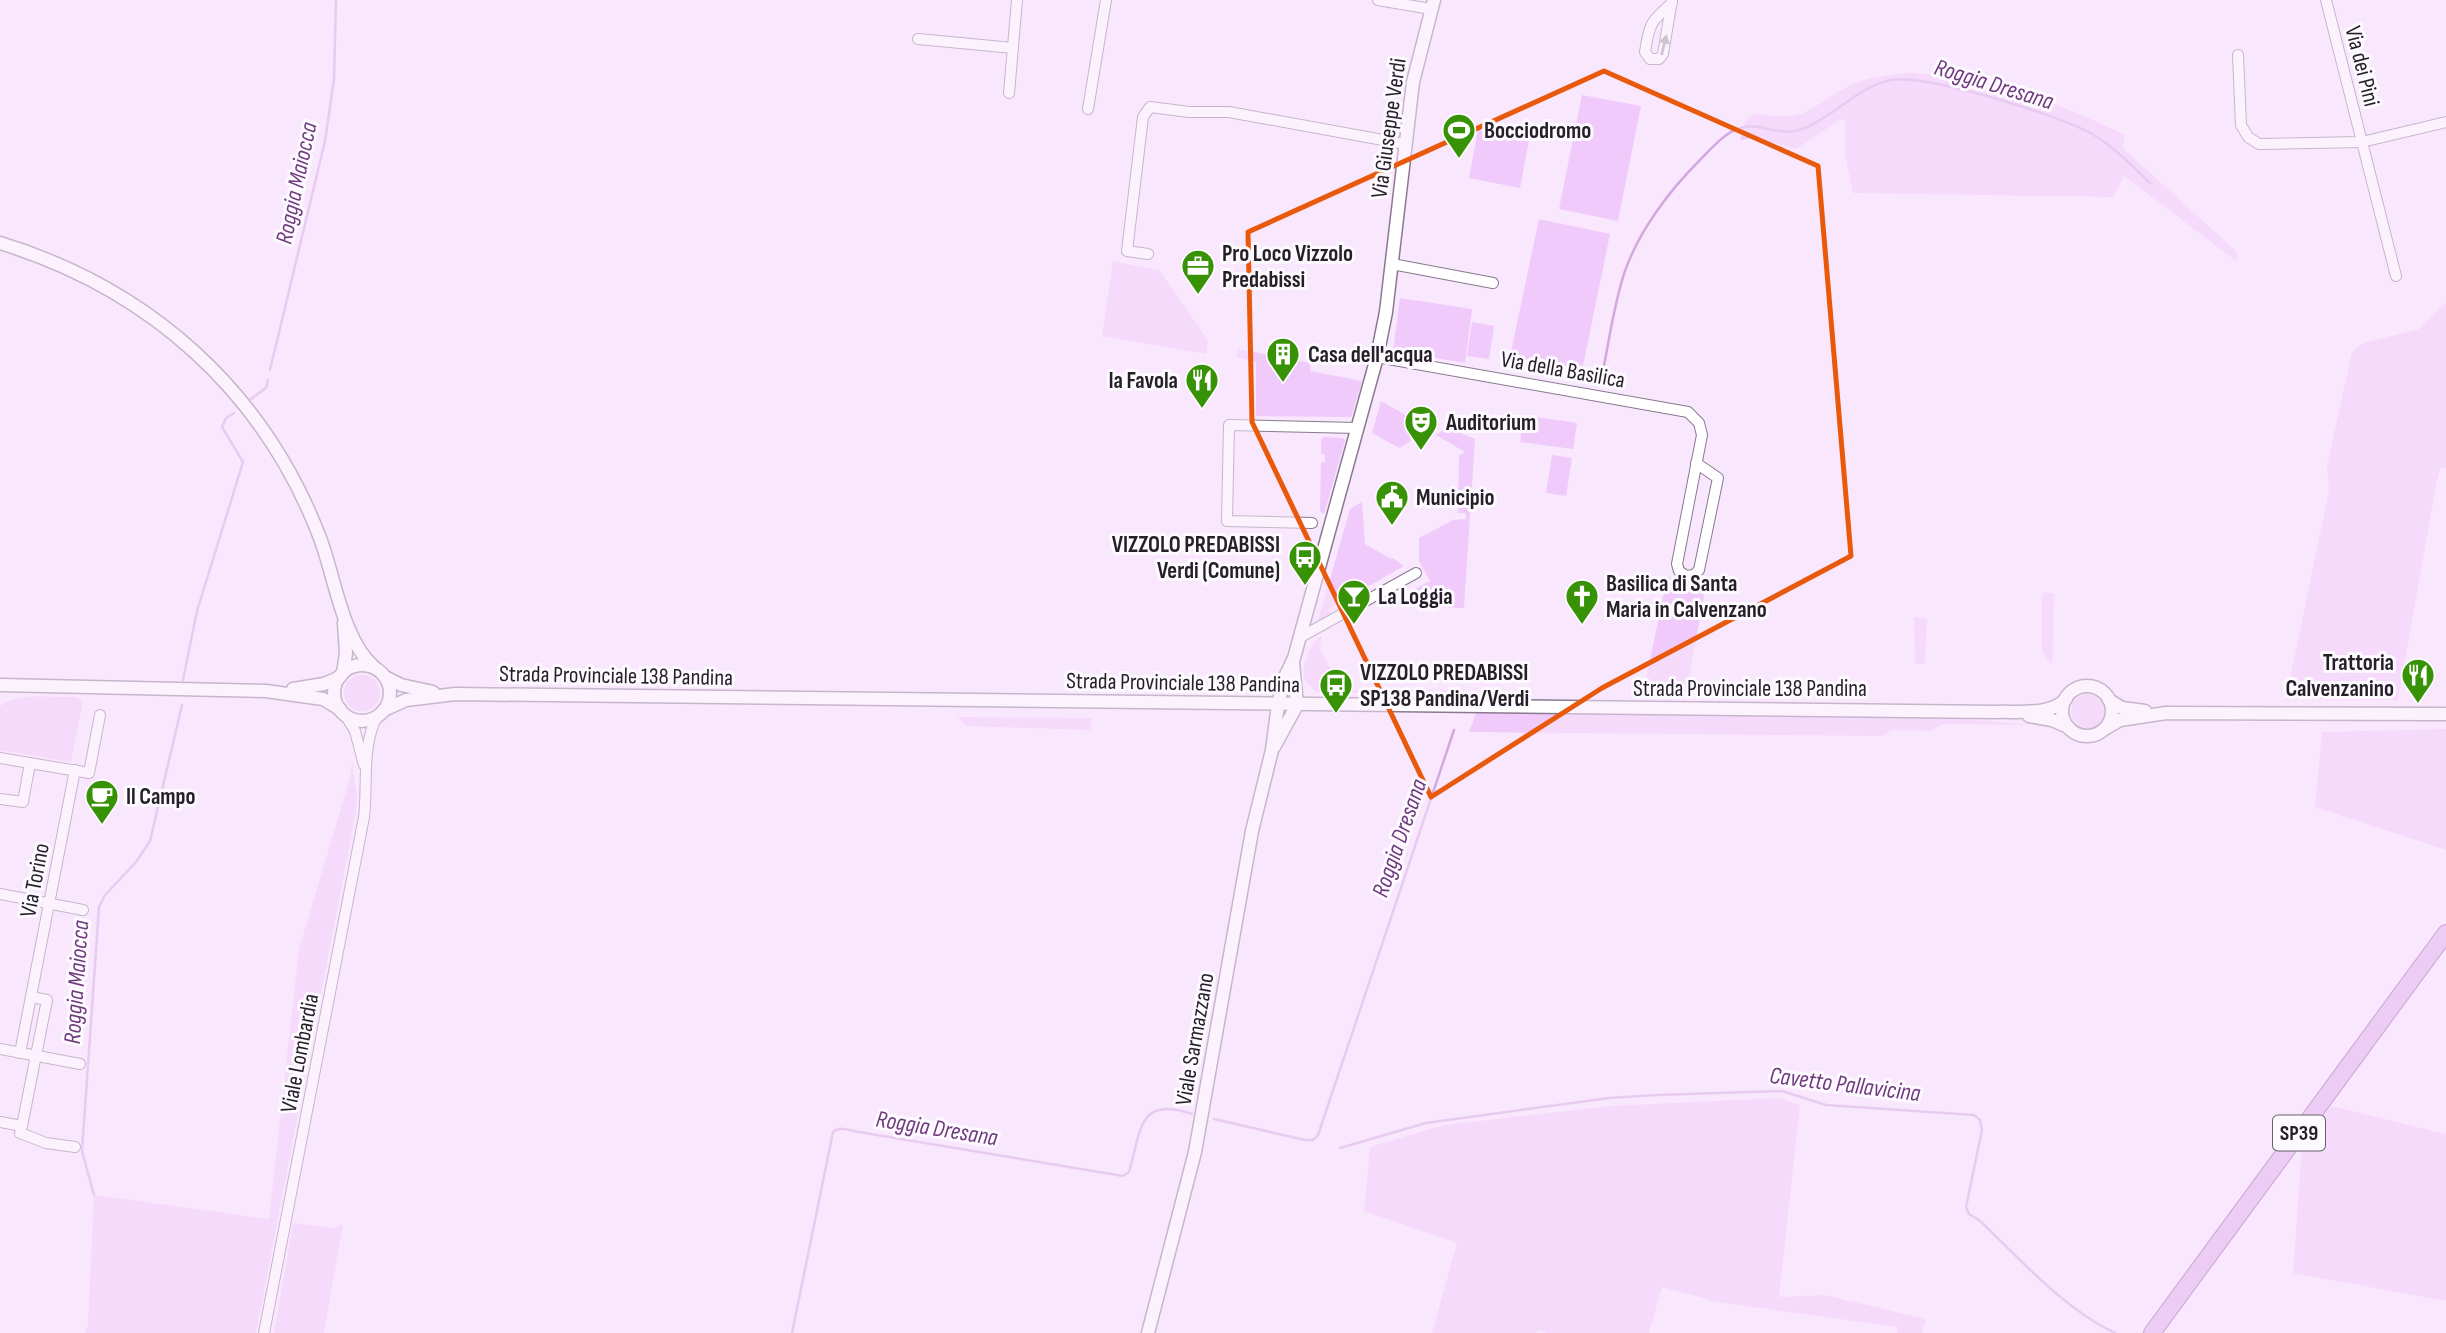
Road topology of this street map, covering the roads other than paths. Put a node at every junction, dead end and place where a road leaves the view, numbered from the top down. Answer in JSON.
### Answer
{"nodes":[{"id":1,"x":1017,"y":0,"type":"edge"},
{"id":2,"x":1106,"y":0,"type":"edge"},
{"id":3,"x":1377,"y":0,"type":"edge"},
{"id":4,"x":2326,"y":0,"type":"edge"},
{"id":5,"x":1672,"y":1,"type":"edge"},
{"id":6,"x":1433,"y":4,"type":"edge"},
{"id":7,"x":918,"y":38,"type":"dead end"},
{"id":8,"x":1013,"y":48,"type":"junction"},
{"id":9,"x":2238,"y":55,"type":"dead end"},
{"id":10,"x":1009,"y":93,"type":"dead end"},
{"id":11,"x":1088,"y":109,"type":"dead end"},
{"id":12,"x":2446,"y":122,"type":"edge"},
{"id":13,"x":2362,"y":142,"type":"junction"},
{"id":14,"x":1405,"y":144,"type":"junction"},
{"id":15,"x":0,"y":243,"type":"edge"},
{"id":16,"x":1148,"y":254,"type":"dead end"},
{"id":17,"x":1392,"y":264,"type":"junction"},
{"id":18,"x":2396,"y":276,"type":"dead end"},
{"id":19,"x":1493,"y":284,"type":"dead end"},
{"id":20,"x":1377,"y":357,"type":"junction"},
{"id":21,"x":1357,"y":428,"type":"junction"},
{"id":22,"x":1696,"y":463,"type":"junction"},
{"id":23,"x":1312,"y":523,"type":"dead end"},
{"id":24,"x":1416,"y":573,"type":"dead end"},
{"id":25,"x":342,"y":609,"type":"junction"},
{"id":26,"x":1299,"y":638,"type":"junction"},
{"id":27,"x":1294,"y":658,"type":"junction"},
{"id":28,"x":375,"y":668,"type":"junction"},
{"id":29,"x":341,"y":675,"type":"junction"},
{"id":30,"x":386,"y":677,"type":"junction"},
{"id":31,"x":0,"y":685,"type":"edge"},
{"id":32,"x":267,"y":691,"type":"junction"},
{"id":33,"x":454,"y":694,"type":"junction"},
{"id":34,"x":2066,"y":699,"type":"junction"},
{"id":35,"x":2109,"y":700,"type":"junction"},
{"id":36,"x":1278,"y":705,"type":"junction"},
{"id":37,"x":1297,"y":705,"type":"junction"},
{"id":38,"x":342,"y":711,"type":"junction"},
{"id":39,"x":1996,"y":712,"type":"junction"},
{"id":40,"x":381,"y":713,"type":"junction"},
{"id":41,"x":2166,"y":713,"type":"junction"},
{"id":42,"x":2446,"y":713,"type":"edge"},
{"id":43,"x":100,"y":715,"type":"dead end"},
{"id":44,"x":2106,"y":728,"type":"junction"},
{"id":45,"x":2071,"y":729,"type":"junction"},
{"id":46,"x":1272,"y":750,"type":"junction"},
{"id":47,"x":0,"y":758,"type":"edge"},
{"id":48,"x":30,"y":763,"type":"junction"},
{"id":49,"x":75,"y":770,"type":"junction"},
{"id":50,"x":366,"y":779,"type":"junction"},
{"id":51,"x":0,"y":799,"type":"edge"},
{"id":52,"x":0,"y":894,"type":"edge"},
{"id":53,"x":49,"y":903,"type":"junction"},
{"id":54,"x":83,"y":910,"type":"dead end"},
{"id":55,"x":2446,"y":933,"type":"edge"},
{"id":56,"x":31,"y":997,"type":"junction"},
{"id":57,"x":0,"y":1049,"type":"edge"},
{"id":58,"x":20,"y":1053,"type":"junction"},
{"id":59,"x":35,"y":1056,"type":"junction"},
{"id":60,"x":80,"y":1064,"type":"dead end"},
{"id":61,"x":0,"y":1122,"type":"edge"},
{"id":62,"x":22,"y":1125,"type":"junction"},
{"id":63,"x":75,"y":1147,"type":"dead end"},
{"id":64,"x":264,"y":1333,"type":"edge"},
{"id":65,"x":1149,"y":1333,"type":"edge"},
{"id":66,"x":2152,"y":1333,"type":"edge"}],
"edges":[{"from":1,"to":8,"type":"street"},
{"from":2,"to":11,"type":"street"},
{"from":3,"to":6,"type":"street"},
{"from":4,"to":13,"type":"street","name":"Via dei Pini"},
{"from":5,"to":5,"type":"street","one_way":true},
{"from":6,"to":14,"type":"street","name":"Via Giuseppe Verdi"},
{"from":7,"to":8,"type":"street"},
{"from":8,"to":10,"type":"street"},
{"from":9,"to":13,"type":"street"},
{"from":12,"to":13,"type":"street","name":"Via dei Pini"},
{"from":13,"to":18,"type":"street","name":"Via dei Pini"},
{"from":14,"to":16,"type":"street"},
{"from":14,"to":17,"type":"street","name":"Via Giuseppe Verdi"},
{"from":15,"to":25,"type":"street"},
{"from":17,"to":19,"type":"street"},
{"from":17,"to":20,"type":"street","name":"Via Giuseppe Verdi"},
{"from":20,"to":21,"type":"street","name":"Via Giuseppe Verdi"},
{"from":20,"to":22,"type":"street","name":"Via della Basilica"},
{"from":21,"to":23,"type":"street"},
{"from":21,"to":26,"type":"street","name":"Via Giuseppe Verdi"},
{"from":22,"to":22,"type":"street","name":"Via della Basilica"},
{"from":24,"to":26,"type":"street"},
{"from":25,"to":28,"type":"street"},
{"from":25,"to":29,"type":"street"},
{"from":26,"to":27,"type":"street","name":"Via Giuseppe Verdi"},
{"from":27,"to":36,"type":"street"},
{"from":27,"to":37,"type":"street"},
{"from":28,"to":29,"type":"street"},
{"from":28,"to":30,"type":"street"},
{"from":29,"to":32,"type":"street"},
{"from":29,"to":38,"type":"street"},
{"from":30,"to":33,"type":"street","name":"Strada Provinciale 138 Pandina"},
{"from":30,"to":40,"type":"street"},
{"from":31,"to":32,"type":"street"},
{"from":32,"to":38,"type":"street"},
{"from":33,"to":36,"type":"street","name":"Strada Provinciale 138 Pandina"},
{"from":33,"to":40,"type":"street","name":"Strada Provinciale 138 Pandina"},
{"from":34,"to":35,"type":"street"},
{"from":34,"to":39,"type":"street","name":"Strada Provinciale 138 Pandina"},
{"from":34,"to":45,"type":"street"},
{"from":35,"to":41,"type":"street"},
{"from":35,"to":44,"type":"street"},
{"from":36,"to":37,"type":"street","name":"Strada Provinciale 138 Pandina"},
{"from":36,"to":46,"type":"street"},
{"from":37,"to":39,"type":"street","name":"Strada Provinciale 138 Pandina"},
{"from":37,"to":46,"type":"street"},
{"from":38,"to":40,"type":"street"},
{"from":38,"to":50,"type":"street","name":"Viale Lombardia"},
{"from":39,"to":45,"type":"street","name":"Strada Provinciale 138 Pandina"},
{"from":40,"to":50,"type":"street","name":"Viale Lombardia"},
{"from":41,"to":42,"type":"street"},
{"from":41,"to":44,"type":"street"},
{"from":43,"to":49,"type":"street"},
{"from":44,"to":45,"type":"street"},
{"from":46,"to":65,"type":"street","name":"Viale Sarmazzano"},
{"from":47,"to":48,"type":"street"},
{"from":48,"to":49,"type":"street"},
{"from":48,"to":51,"type":"street"},
{"from":49,"to":53,"type":"street","name":"Via Torino"},
{"from":50,"to":64,"type":"street","name":"Viale Lombardia"},
{"from":52,"to":53,"type":"street"},
{"from":53,"to":54,"type":"street"},
{"from":53,"to":56,"type":"street","name":"Via Torino"},
{"from":55,"to":66,"type":"main road","number":"SP39"},
{"from":56,"to":58,"type":"street","name":"Via Torino"},
{"from":56,"to":59,"type":"street"},
{"from":57,"to":58,"type":"street"},
{"from":58,"to":59,"type":"street"},
{"from":59,"to":60,"type":"street"},
{"from":59,"to":62,"type":"street"},
{"from":61,"to":62,"type":"street"},
{"from":62,"to":63,"type":"street"}]}
